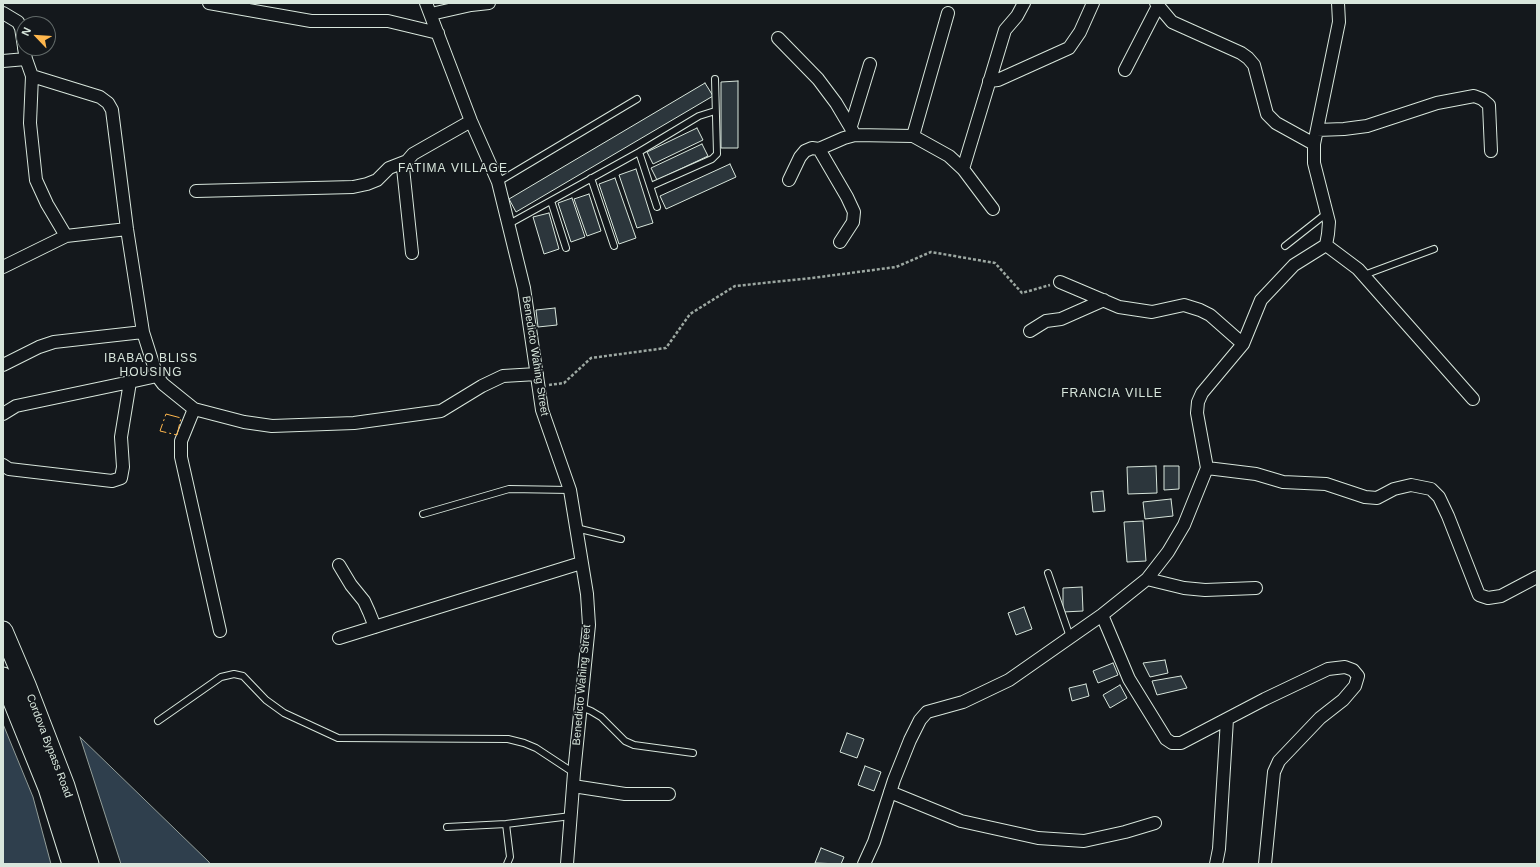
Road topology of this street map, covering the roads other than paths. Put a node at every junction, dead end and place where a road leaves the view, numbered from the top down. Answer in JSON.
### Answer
{"nodes":[{"id":1,"x":210,"y":3,"type":"edge"},
{"id":2,"x":489,"y":3,"type":"edge"},
{"id":3,"x":1024,"y":3,"type":"edge"},
{"id":4,"x":1093,"y":3,"type":"edge"},
{"id":5,"x":1338,"y":3,"type":"edge"},
{"id":6,"x":1157,"y":5,"type":"edge"},
{"id":7,"x":429,"y":8,"type":"edge"},
{"id":8,"x":948,"y":13,"type":"dead end"},
{"id":9,"x":3,"y":14,"type":"edge"},
{"id":10,"x":16,"y":21,"type":"edge"},
{"id":11,"x":438,"y":32,"type":"junction"},
{"id":12,"x":778,"y":38,"type":"dead end"},
{"id":13,"x":16,"y":55,"type":"edge"},
{"id":14,"x":26,"y":56,"type":"edge"},
{"id":15,"x":3,"y":61,"type":"edge"},
{"id":16,"x":870,"y":64,"type":"dead end"},
{"id":17,"x":1124,"y":70,"type":"dead end"},
{"id":18,"x":32,"y":76,"type":"junction"},
{"id":19,"x":715,"y":79,"type":"dead end"},
{"id":20,"x":989,"y":80,"type":"junction"},
{"id":21,"x":637,"y":99,"type":"dead end"},
{"id":22,"x":715,"y":111,"type":"junction"},
{"id":23,"x":470,"y":121,"type":"junction"},
{"id":24,"x":853,"y":130,"type":"junction"},
{"id":25,"x":1317,"y":130,"type":"junction"},
{"id":26,"x":913,"y":136,"type":"junction"},
{"id":27,"x":1314,"y":144,"type":"junction"},
{"id":28,"x":819,"y":150,"type":"junction"},
{"id":29,"x":639,"y":152,"type":"junction"},
{"id":30,"x":1491,"y":152,"type":"dead end"},
{"id":31,"x":406,"y":161,"type":"junction"},
{"id":32,"x":963,"y":169,"type":"junction"},
{"id":33,"x":591,"y":178,"type":"junction"},
{"id":34,"x":789,"y":180,"type":"dead end"},
{"id":35,"x":498,"y":182,"type":"junction"},
{"id":36,"x":651,"y":186,"type":"junction"},
{"id":37,"x":196,"y":190,"type":"dead end"},
{"id":38,"x":551,"y":201,"type":"junction"},
{"id":39,"x":657,"y":207,"type":"dead end"},
{"id":40,"x":993,"y":209,"type":"dead end"},
{"id":41,"x":1327,"y":213,"type":"junction"},
{"id":42,"x":509,"y":224,"type":"junction"},
{"id":43,"x":126,"y":229,"type":"junction"},
{"id":44,"x":66,"y":236,"type":"junction"},
{"id":45,"x":840,"y":242,"type":"dead end"},
{"id":46,"x":614,"y":246,"type":"dead end"},
{"id":47,"x":1286,"y":246,"type":"dead end"},
{"id":48,"x":1326,"y":246,"type":"junction"},
{"id":49,"x":566,"y":248,"type":"dead end"},
{"id":50,"x":1434,"y":249,"type":"dead end"},
{"id":51,"x":412,"y":253,"type":"dead end"},
{"id":52,"x":3,"y":267,"type":"edge"},
{"id":53,"x":1364,"y":275,"type":"junction"},
{"id":54,"x":1060,"y":282,"type":"road end"},
{"id":55,"x":1104,"y":300,"type":"junction"},
{"id":56,"x":1030,"y":331,"type":"dead end"},
{"id":57,"x":143,"y":332,"type":"junction"},
{"id":58,"x":1243,"y":344,"type":"junction"},
{"id":59,"x":3,"y":365,"type":"edge"},
{"id":60,"x":157,"y":376,"type":"junction"},
{"id":61,"x":538,"y":380,"type":"junction"},
{"id":62,"x":130,"y":382,"type":"junction"},
{"id":63,"x":1472,"y":399,"type":"dead end"},
{"id":64,"x":194,"y":409,"type":"junction"},
{"id":65,"x":3,"y":414,"type":"edge"},
{"id":66,"x":3,"y":465,"type":"edge"},
{"id":67,"x":1207,"y":468,"type":"junction"},
{"id":68,"x":570,"y":490,"type":"junction"},
{"id":69,"x":423,"y":514,"type":"dead end"},
{"id":70,"x":576,"y":528,"type":"junction"},
{"id":71,"x":621,"y":539,"type":"dead end"},
{"id":72,"x":581,"y":563,"type":"junction"},
{"id":73,"x":339,"y":565,"type":"dead end"},
{"id":74,"x":1048,"y":574,"type":"dead end"},
{"id":75,"x":1537,"y":576,"type":"edge"},
{"id":76,"x":1147,"y":579,"type":"junction"},
{"id":77,"x":1256,"y":588,"type":"dead end"},
{"id":78,"x":1102,"y":615,"type":"junction"},
{"id":79,"x":375,"y":627,"type":"junction"},
{"id":80,"x":3,"y":631,"type":"edge"},
{"id":81,"x":220,"y":631,"type":"dead end"},
{"id":82,"x":1070,"y":637,"type":"junction"},
{"id":83,"x":339,"y":638,"type":"dead end"},
{"id":84,"x":3,"y":677,"type":"edge"},
{"id":85,"x":581,"y":707,"type":"junction"},
{"id":86,"x":1227,"y":719,"type":"junction"},
{"id":87,"x":158,"y":721,"type":"dead end"},
{"id":88,"x":693,"y":753,"type":"dead end"},
{"id":89,"x":574,"y":773,"type":"junction"},
{"id":90,"x":573,"y":786,"type":"junction"},
{"id":91,"x":890,"y":792,"type":"junction"},
{"id":92,"x":669,"y":794,"type":"dead end"},
{"id":93,"x":570,"y":816,"type":"junction"},
{"id":94,"x":1155,"y":823,"type":"dead end"},
{"id":95,"x":506,"y":824,"type":"junction"},
{"id":96,"x":448,"y":827,"type":"dead end"},
{"id":97,"x":72,"y":864,"type":"edge"},
{"id":98,"x":89,"y":864,"type":"edge"},
{"id":99,"x":507,"y":864,"type":"edge"},
{"id":100,"x":567,"y":864,"type":"edge"},
{"id":101,"x":864,"y":864,"type":"edge"},
{"id":102,"x":1216,"y":864,"type":"edge"},
{"id":103,"x":1265,"y":864,"type":"edge"}],
"edges":[{"from":1,"to":11,"type":"street"},
{"from":2,"to":7,"type":"street"},
{"from":3,"to":20,"type":"street"},
{"from":4,"to":20,"type":"street"},
{"from":5,"to":25,"type":"street"},
{"from":6,"to":17,"type":"street"},
{"from":6,"to":27,"type":"street"},
{"from":7,"to":11,"type":"street","name":"Benedicto Wahing Street"},
{"from":8,"to":26,"type":"street"},
{"from":9,"to":10,"type":"street"},
{"from":11,"to":23,"type":"street","name":"Benedicto Wahing Street"},
{"from":12,"to":24,"type":"street"},
{"from":13,"to":15,"type":"street"},
{"from":14,"to":18,"type":"street"},
{"from":16,"to":24,"type":"street"},
{"from":18,"to":43,"type":"street"},
{"from":18,"to":44,"type":"street"},
{"from":19,"to":22,"type":"lane"},
{"from":20,"to":32,"type":"street"},
{"from":21,"to":35,"type":"lane"},
{"from":22,"to":29,"type":"lane"},
{"from":22,"to":36,"type":"lane"},
{"from":23,"to":31,"type":"street"},
{"from":23,"to":35,"type":"street","name":"Benedicto Wahing Street"},
{"from":24,"to":26,"type":"street"},
{"from":24,"to":28,"type":"street"},
{"from":25,"to":27,"type":"street"},
{"from":25,"to":30,"type":"street"},
{"from":26,"to":32,"type":"street"},
{"from":27,"to":41,"type":"street"},
{"from":28,"to":34,"type":"street"},
{"from":28,"to":45,"type":"street"},
{"from":29,"to":33,"type":"lane"},
{"from":29,"to":36,"type":"lane"},
{"from":31,"to":37,"type":"street"},
{"from":31,"to":51,"type":"street"},
{"from":32,"to":40,"type":"street"},
{"from":33,"to":38,"type":"lane"},
{"from":33,"to":46,"type":"lane"},
{"from":35,"to":42,"type":"street","name":"Benedicto Wahing Street"},
{"from":36,"to":39,"type":"lane"},
{"from":38,"to":42,"type":"lane"},
{"from":38,"to":49,"type":"lane"},
{"from":41,"to":47,"type":"lane"},
{"from":41,"to":48,"type":"street"},
{"from":42,"to":61,"type":"street","name":"Benedicto Wahing Street"},
{"from":43,"to":44,"type":"street"},
{"from":43,"to":57,"type":"street"},
{"from":44,"to":52,"type":"street"},
{"from":48,"to":53,"type":"street"},
{"from":48,"to":58,"type":"street"},
{"from":50,"to":53,"type":"lane"},
{"from":53,"to":63,"type":"street"},
{"from":54,"to":55,"type":"street"},
{"from":55,"to":56,"type":"street"},
{"from":55,"to":58,"type":"street"},
{"from":57,"to":59,"type":"street"},
{"from":57,"to":60,"type":"street"},
{"from":58,"to":67,"type":"street"},
{"from":60,"to":62,"type":"street"},
{"from":60,"to":64,"type":"street"},
{"from":61,"to":64,"type":"street"},
{"from":61,"to":68,"type":"street","name":"Benedicto Wahing Street"},
{"from":62,"to":65,"type":"street"},
{"from":62,"to":66,"type":"street"},
{"from":64,"to":81,"type":"street"},
{"from":67,"to":75,"type":"street"},
{"from":67,"to":76,"type":"street"},
{"from":68,"to":69,"type":"lane"},
{"from":68,"to":70,"type":"street","name":"Benedicto Wahing Street"},
{"from":70,"to":71,"type":"lane"},
{"from":70,"to":72,"type":"street","name":"Benedicto Wahing Street"},
{"from":72,"to":79,"type":"street"},
{"from":72,"to":85,"type":"street","name":"Benedicto Wahing Street"},
{"from":73,"to":79,"type":"street"},
{"from":74,"to":82,"type":"lane"},
{"from":76,"to":77,"type":"street"},
{"from":76,"to":78,"type":"street"},
{"from":78,"to":82,"type":"street"},
{"from":78,"to":86,"type":"street"},
{"from":79,"to":83,"type":"street"},
{"from":80,"to":98,"type":"main road","name":"Cordova Bypass Road"},
{"from":82,"to":91,"type":"street"},
{"from":84,"to":97,"type":"main road","name":"Cordova Bypass Road"},
{"from":85,"to":88,"type":"lane"},
{"from":85,"to":89,"type":"street","name":"Benedicto Wahing Street"},
{"from":86,"to":102,"type":"street"},
{"from":86,"to":103,"type":"street"},
{"from":87,"to":89,"type":"lane"},
{"from":89,"to":90,"type":"street","name":"Benedicto Wahing Street"},
{"from":90,"to":92,"type":"street"},
{"from":90,"to":93,"type":"street","name":"Benedicto Wahing Street"},
{"from":91,"to":94,"type":"street"},
{"from":91,"to":101,"type":"street"},
{"from":93,"to":95,"type":"lane"},
{"from":93,"to":100,"type":"street","name":"Benedicto Wahing Street"},
{"from":95,"to":96,"type":"lane"},
{"from":95,"to":99,"type":"lane"}]}
